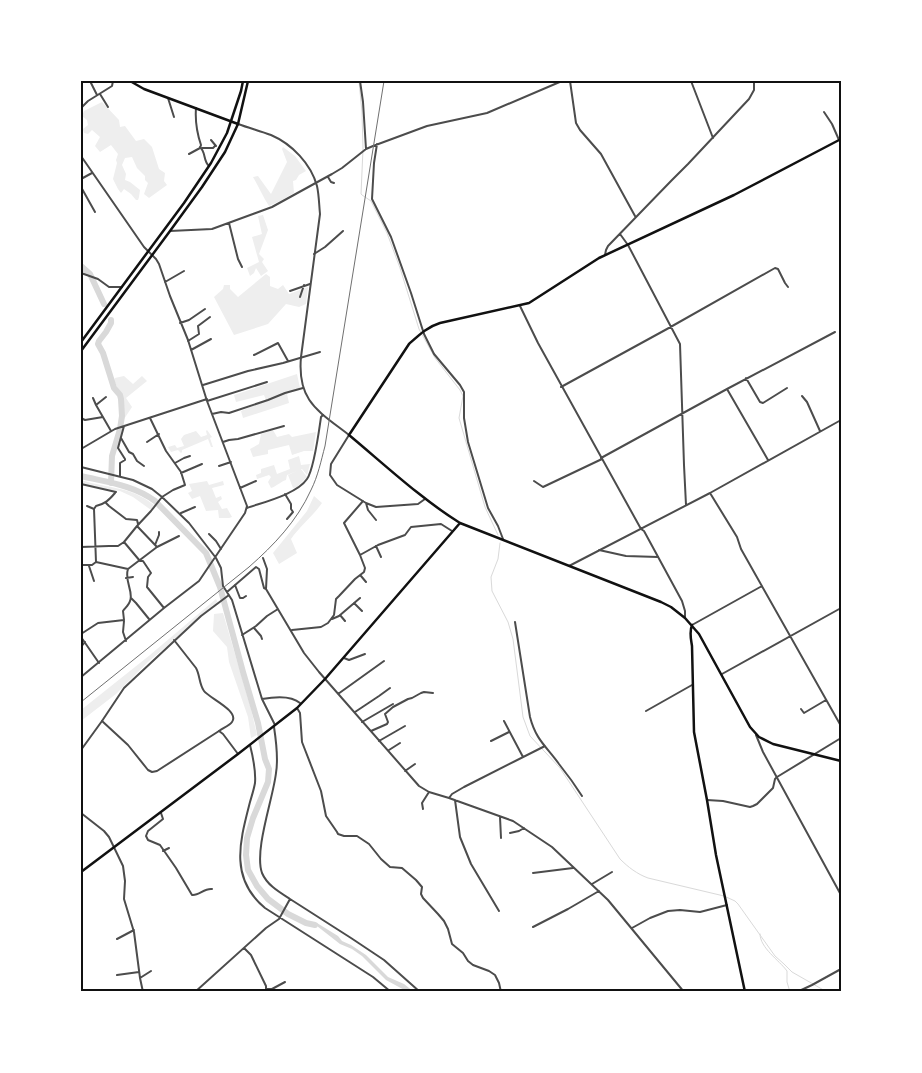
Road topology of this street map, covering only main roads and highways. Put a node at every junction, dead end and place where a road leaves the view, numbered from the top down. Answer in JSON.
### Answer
{"nodes":[{"id":1,"x":130,"y":81,"type":"edge"},
{"id":2,"x":242,"y":81,"type":"edge"},
{"id":3,"x":248,"y":81,"type":"edge"},
{"id":4,"x":231,"y":122,"type":"junction"},
{"id":5,"x":238,"y":124,"type":"junction"},
{"id":6,"x":840,"y":139,"type":"edge"},
{"id":7,"x":81,"y":342,"type":"edge"},
{"id":8,"x":81,"y":351,"type":"edge"},
{"id":9,"x":460,"y":522,"type":"junction"},
{"id":10,"x":692,"y":625,"type":"junction"},
{"id":11,"x":841,"y":761,"type":"edge"},
{"id":12,"x":81,"y":872,"type":"edge"},
{"id":13,"x":746,"y":992,"type":"edge"}],
"edges":[{"from":1,"to":4,"type":"main road"},
{"from":2,"to":4,"type":"main road"},
{"from":3,"to":5,"type":"main road"},
{"from":4,"to":5,"type":"main road"},
{"from":4,"to":7,"type":"main road"},
{"from":5,"to":8,"type":"main road"},
{"from":6,"to":9,"type":"main road"},
{"from":9,"to":10,"type":"main road"},
{"from":9,"to":12,"type":"main road"},
{"from":10,"to":11,"type":"main road"},
{"from":10,"to":13,"type":"main road"}]}
